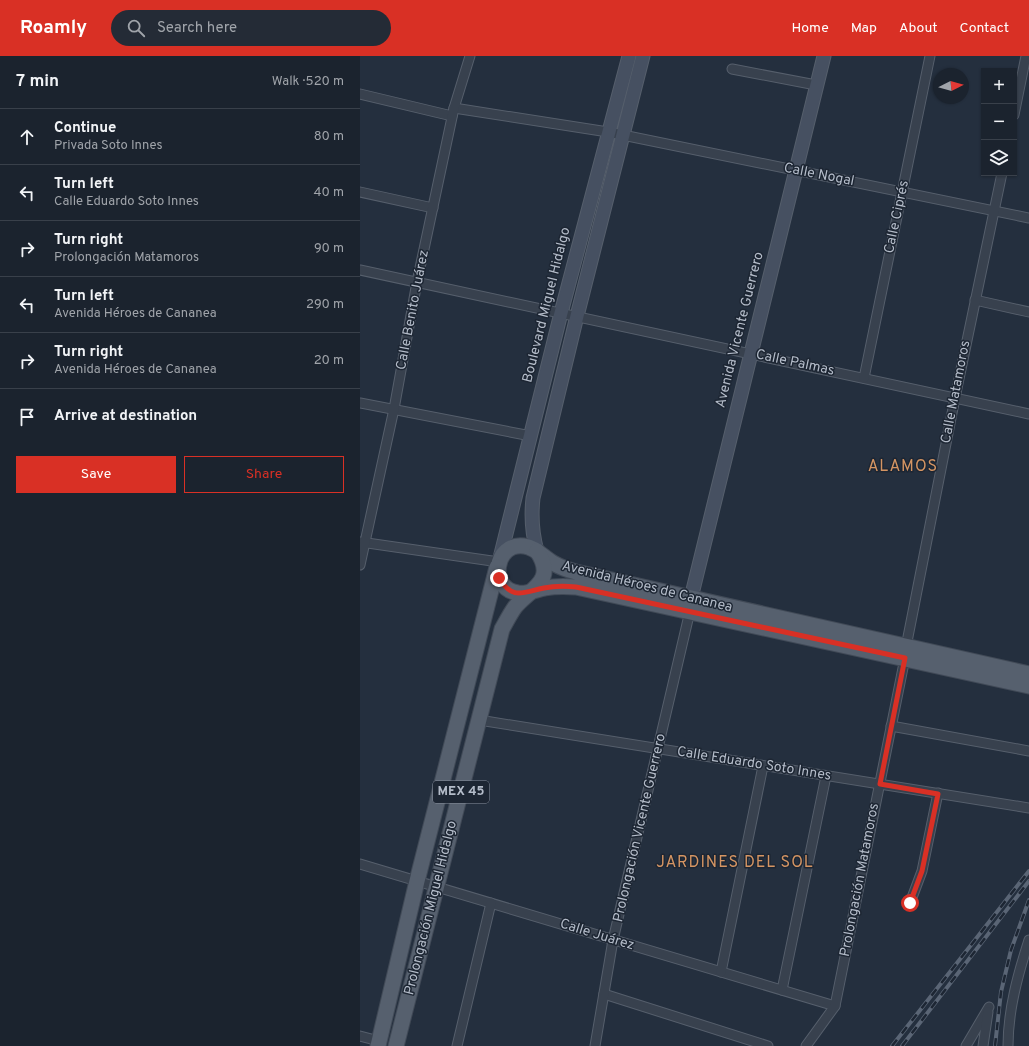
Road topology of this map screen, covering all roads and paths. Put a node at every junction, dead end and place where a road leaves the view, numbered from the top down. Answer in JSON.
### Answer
{"nodes":[{"id":1,"x":470,"y":56,"type":"edge"},
{"id":2,"x":628,"y":56,"type":"edge"},
{"id":3,"x":643,"y":56,"type":"edge"},
{"id":4,"x":824,"y":56,"type":"edge"},
{"id":5,"x":930,"y":56,"type":"edge"},
{"id":6,"x":1026,"y":56,"type":"edge"},
{"id":7,"x":732,"y":69,"type":"dead end"},
{"id":8,"x":816,"y":85,"type":"junction"},
{"id":9,"x":360,"y":94,"type":"edge"},
{"id":10,"x":1016,"y":104,"type":"edge"},
{"id":11,"x":453,"y":112,"type":"junction"},
{"id":12,"x":608,"y":132,"type":"junction"},
{"id":13,"x":622,"y":135,"type":"junction"},
{"id":14,"x":796,"y":170,"type":"junction"},
{"id":15,"x":1001,"y":176,"type":"edge"},
{"id":16,"x":360,"y":192,"type":"edge"},
{"id":17,"x":903,"y":192,"type":"junction"},
{"id":18,"x":433,"y":208,"type":"junction"},
{"id":19,"x":994,"y":211,"type":"junction"},
{"id":20,"x":1029,"y":218,"type":"edge"},
{"id":21,"x":360,"y":270,"type":"edge"},
{"id":22,"x":417,"y":282,"type":"junction"},
{"id":23,"x":975,"y":300,"type":"junction"},
{"id":24,"x":1029,"y":312,"type":"edge"},
{"id":25,"x":561,"y":313,"type":"junction"},
{"id":26,"x":577,"y":316,"type":"junction"},
{"id":27,"x":751,"y":354,"type":"junction"},
{"id":28,"x":864,"y":378,"type":"junction"},
{"id":29,"x":955,"y":398,"type":"junction"},
{"id":30,"x":360,"y":403,"type":"edge"},
{"id":31,"x":394,"y":409,"type":"junction"},
{"id":32,"x":1029,"y":414,"type":"edge"},
{"id":33,"x":530,"y":436,"type":"junction"},
{"id":34,"x":515,"y":494,"type":"junction"},
{"id":35,"x":533,"y":498,"type":"junction"},
{"id":36,"x":362,"y":542,"type":"edge"},
{"id":37,"x":537,"y":551,"type":"junction"},
{"id":38,"x":499,"y":562,"type":"junction"},
{"id":39,"x":360,"y":565,"type":"edge"},
{"id":40,"x":533,"y":591,"type":"junction"},
{"id":41,"x":690,"y":605,"type":"junction"},
{"id":42,"x":905,"y":652,"type":"junction"},
{"id":43,"x":1029,"y":674,"type":"edge"},
{"id":44,"x":1029,"y":686,"type":"edge"},
{"id":45,"x":479,"y":720,"type":"junction"},
{"id":46,"x":891,"y":726,"type":"junction"},
{"id":47,"x":658,"y":749,"type":"junction"},
{"id":48,"x":1029,"y":751,"type":"edge"},
{"id":49,"x":763,"y":766,"type":"junction"},
{"id":50,"x":826,"y":776,"type":"junction"},
{"id":51,"x":880,"y":784,"type":"junction"},
{"id":52,"x":938,"y":794,"type":"junction"},
{"id":53,"x":1029,"y":808,"type":"edge"},
{"id":54,"x":360,"y":864,"type":"edge"},
{"id":55,"x":417,"y":881,"type":"junction"},
{"id":56,"x":436,"y":887,"type":"junction"},
{"id":57,"x":491,"y":903,"type":"junction"},
{"id":58,"x":910,"y":903,"type":"dead end"},
{"id":59,"x":614,"y":940,"type":"junction"},
{"id":60,"x":1029,"y":940,"type":"edge"},
{"id":61,"x":1026,"y":962,"type":"edge"},
{"id":62,"x":720,"y":972,"type":"junction"},
{"id":63,"x":782,"y":990,"type":"junction"},
{"id":64,"x":604,"y":994,"type":"junction"},
{"id":65,"x":835,"y":1006,"type":"junction"},
{"id":66,"x":360,"y":1036,"type":"edge"},
{"id":67,"x":379,"y":1043,"type":"edge"},
{"id":68,"x":399,"y":1045,"type":"edge"},
{"id":69,"x":457,"y":1046,"type":"edge"},
{"id":70,"x":595,"y":1046,"type":"edge"},
{"id":71,"x":768,"y":1046,"type":"edge"},
{"id":72,"x":806,"y":1046,"type":"edge"},
{"id":73,"x":966,"y":1046,"type":"edge"},
{"id":74,"x":983,"y":1046,"type":"edge"},
{"id":75,"x":1008,"y":1046,"type":"edge"}],
"edges":[{"from":1,"to":11,"type":"street","name":"Calle Benito Juárez"},
{"from":2,"to":12,"type":"street","name":"Boulevard Miguel Hidalgo"},
{"from":3,"to":13,"type":"street"},
{"from":4,"to":8,"type":"street","name":"Avenida Vicente Guerrero"},
{"from":5,"to":17,"type":"street","name":"Calle Ciprés"},
{"from":6,"to":10,"type":"street"},
{"from":7,"to":8,"type":"street"},
{"from":8,"to":14,"type":"street","name":"Avenida Vicente Guerrero"},
{"from":9,"to":11,"type":"street","name":"Calle Nogal"},
{"from":11,"to":12,"type":"street","name":"Calle Nogal"},
{"from":11,"to":18,"type":"street","name":"Calle Benito Juárez"},
{"from":12,"to":13,"type":"street","name":"Calle Nogal"},
{"from":12,"to":25,"type":"street","name":"Boulevard Miguel Hidalgo"},
{"from":13,"to":14,"type":"street","name":"Calle Nogal"},
{"from":13,"to":26,"type":"street"},
{"from":14,"to":17,"type":"street","name":"Calle Nogal"},
{"from":14,"to":27,"type":"street","name":"Avenida Vicente Guerrero"},
{"from":15,"to":19,"type":"street","name":"Calle Matamoros"},
{"from":16,"to":18,"type":"street"},
{"from":17,"to":19,"type":"street","name":"Calle Nogal"},
{"from":17,"to":28,"type":"street","name":"Calle Ciprés"},
{"from":18,"to":22,"type":"street","name":"Calle Benito Juárez"},
{"from":19,"to":20,"type":"street","name":"Calle Nogal"},
{"from":19,"to":23,"type":"street","name":"Calle Matamoros"},
{"from":21,"to":22,"type":"street","name":"Calle Palmas"},
{"from":22,"to":25,"type":"street","name":"Calle Palmas"},
{"from":22,"to":31,"type":"street","name":"Calle Benito Juárez"},
{"from":23,"to":24,"type":"street"},
{"from":23,"to":29,"type":"street","name":"Calle Matamoros"},
{"from":25,"to":26,"type":"street","name":"Calle Palmas"},
{"from":25,"to":33,"type":"street","name":"Boulevard Miguel Hidalgo"},
{"from":26,"to":27,"type":"street","name":"Calle Palmas"},
{"from":26,"to":35,"type":"street"},
{"from":27,"to":28,"type":"street","name":"Calle Palmas"},
{"from":27,"to":41,"type":"street","name":"Avenida Vicente Guerrero"},
{"from":28,"to":29,"type":"street","name":"Calle Palmas"},
{"from":29,"to":32,"type":"street","name":"Calle Palmas"},
{"from":29,"to":42,"type":"street","name":"Calle Matamoros"},
{"from":30,"to":31,"type":"street"},
{"from":31,"to":33,"type":"street"},
{"from":31,"to":36,"type":"street","name":"Calle Benito Juárez"},
{"from":33,"to":34,"type":"street","name":"Boulevard Miguel Hidalgo"},
{"from":34,"to":35,"type":"street"},
{"from":34,"to":38,"type":"street","name":"Boulevard Miguel Hidalgo"},
{"from":35,"to":37,"type":"street"},
{"from":36,"to":38,"type":"street"},
{"from":36,"to":39,"type":"street","name":"Calle Benito Juárez"},
{"from":37,"to":38,"type":"main road","name":"Avenida Héroes de Cananea","number":"MEX 45"},
{"from":37,"to":40,"type":"main road","name":"Prolongación Miguel Hidalgo","number":"MEX 45"},
{"from":37,"to":41,"type":"main road","name":"Avenida Héroes de Cananea","number":"MEX 45"},
{"from":38,"to":40,"type":"main road","name":"Avenida Héroes de Cananea","number":"MEX 45"},
{"from":38,"to":55,"type":"main road","name":"Prolongación Miguel Hidalgo","number":"MEX 45"},
{"from":40,"to":41,"type":"main road","name":"Avenida Héroes de Cananea","number":"MEX 45"},
{"from":40,"to":45,"type":"main road","name":"Prolongación Miguel Hidalgo","number":"MEX 45"},
{"from":41,"to":42,"type":"main road","name":"Avenida Héroes de Cananea","number":"MEX 45"},
{"from":41,"to":47,"type":"street","name":"Prolongación Vicente Guerrero"},
{"from":42,"to":43,"type":"main road","name":"Avenida Héroes de Cananea","number":"MEX 45"},
{"from":42,"to":44,"type":"main road","name":"Avenida Héroes de Cananea","number":"MEX 45"},
{"from":42,"to":46,"type":"street","name":"Prolongación Matamoros"},
{"from":45,"to":47,"type":"street","name":"Calle Eduardo Soto Innes"},
{"from":45,"to":56,"type":"main road","name":"Prolongación Miguel Hidalgo","number":"MEX 45"},
{"from":46,"to":48,"type":"street"},
{"from":46,"to":51,"type":"street","name":"Prolongación Matamoros"},
{"from":47,"to":49,"type":"street","name":"Calle Eduardo Soto Innes"},
{"from":47,"to":59,"type":"street","name":"Prolongación Vicente Guerrero"},
{"from":49,"to":50,"type":"street","name":"Calle Eduardo Soto Innes"},
{"from":49,"to":62,"type":"street"},
{"from":50,"to":51,"type":"street","name":"Calle Eduardo Soto Innes"},
{"from":50,"to":63,"type":"street"},
{"from":51,"to":52,"type":"street","name":"Calle Eduardo Soto Innes"},
{"from":51,"to":65,"type":"street","name":"Prolongación Matamoros"},
{"from":52,"to":53,"type":"street","name":"Calle Eduardo Soto Innes"},
{"from":52,"to":58,"type":"street"},
{"from":54,"to":55,"type":"street","name":"Calle Juárez"},
{"from":55,"to":56,"type":"street","name":"Calle Juárez"},
{"from":55,"to":67,"type":"main road","name":"Prolongación Miguel Hidalgo","number":"MEX 45"},
{"from":56,"to":57,"type":"street","name":"Calle Juárez"},
{"from":56,"to":68,"type":"main road","name":"Prolongación Miguel Hidalgo","number":"MEX 45"},
{"from":57,"to":59,"type":"street","name":"Calle Juárez"},
{"from":57,"to":69,"type":"street"},
{"from":59,"to":62,"type":"street","name":"Calle Juárez"},
{"from":59,"to":64,"type":"street","name":"Prolongación Vicente Guerrero"},
{"from":60,"to":61,"type":"street"},
{"from":61,"to":75,"type":"street"},
{"from":62,"to":63,"type":"street","name":"Calle Juárez"},
{"from":63,"to":65,"type":"street","name":"Calle Juárez"},
{"from":64,"to":70,"type":"street","name":"Prolongación Vicente Guerrero"},
{"from":64,"to":71,"type":"street"},
{"from":65,"to":72,"type":"street","name":"Prolongación Matamoros"},
{"from":66,"to":67,"type":"street"},
{"from":73,"to":74,"type":"street"}]}
